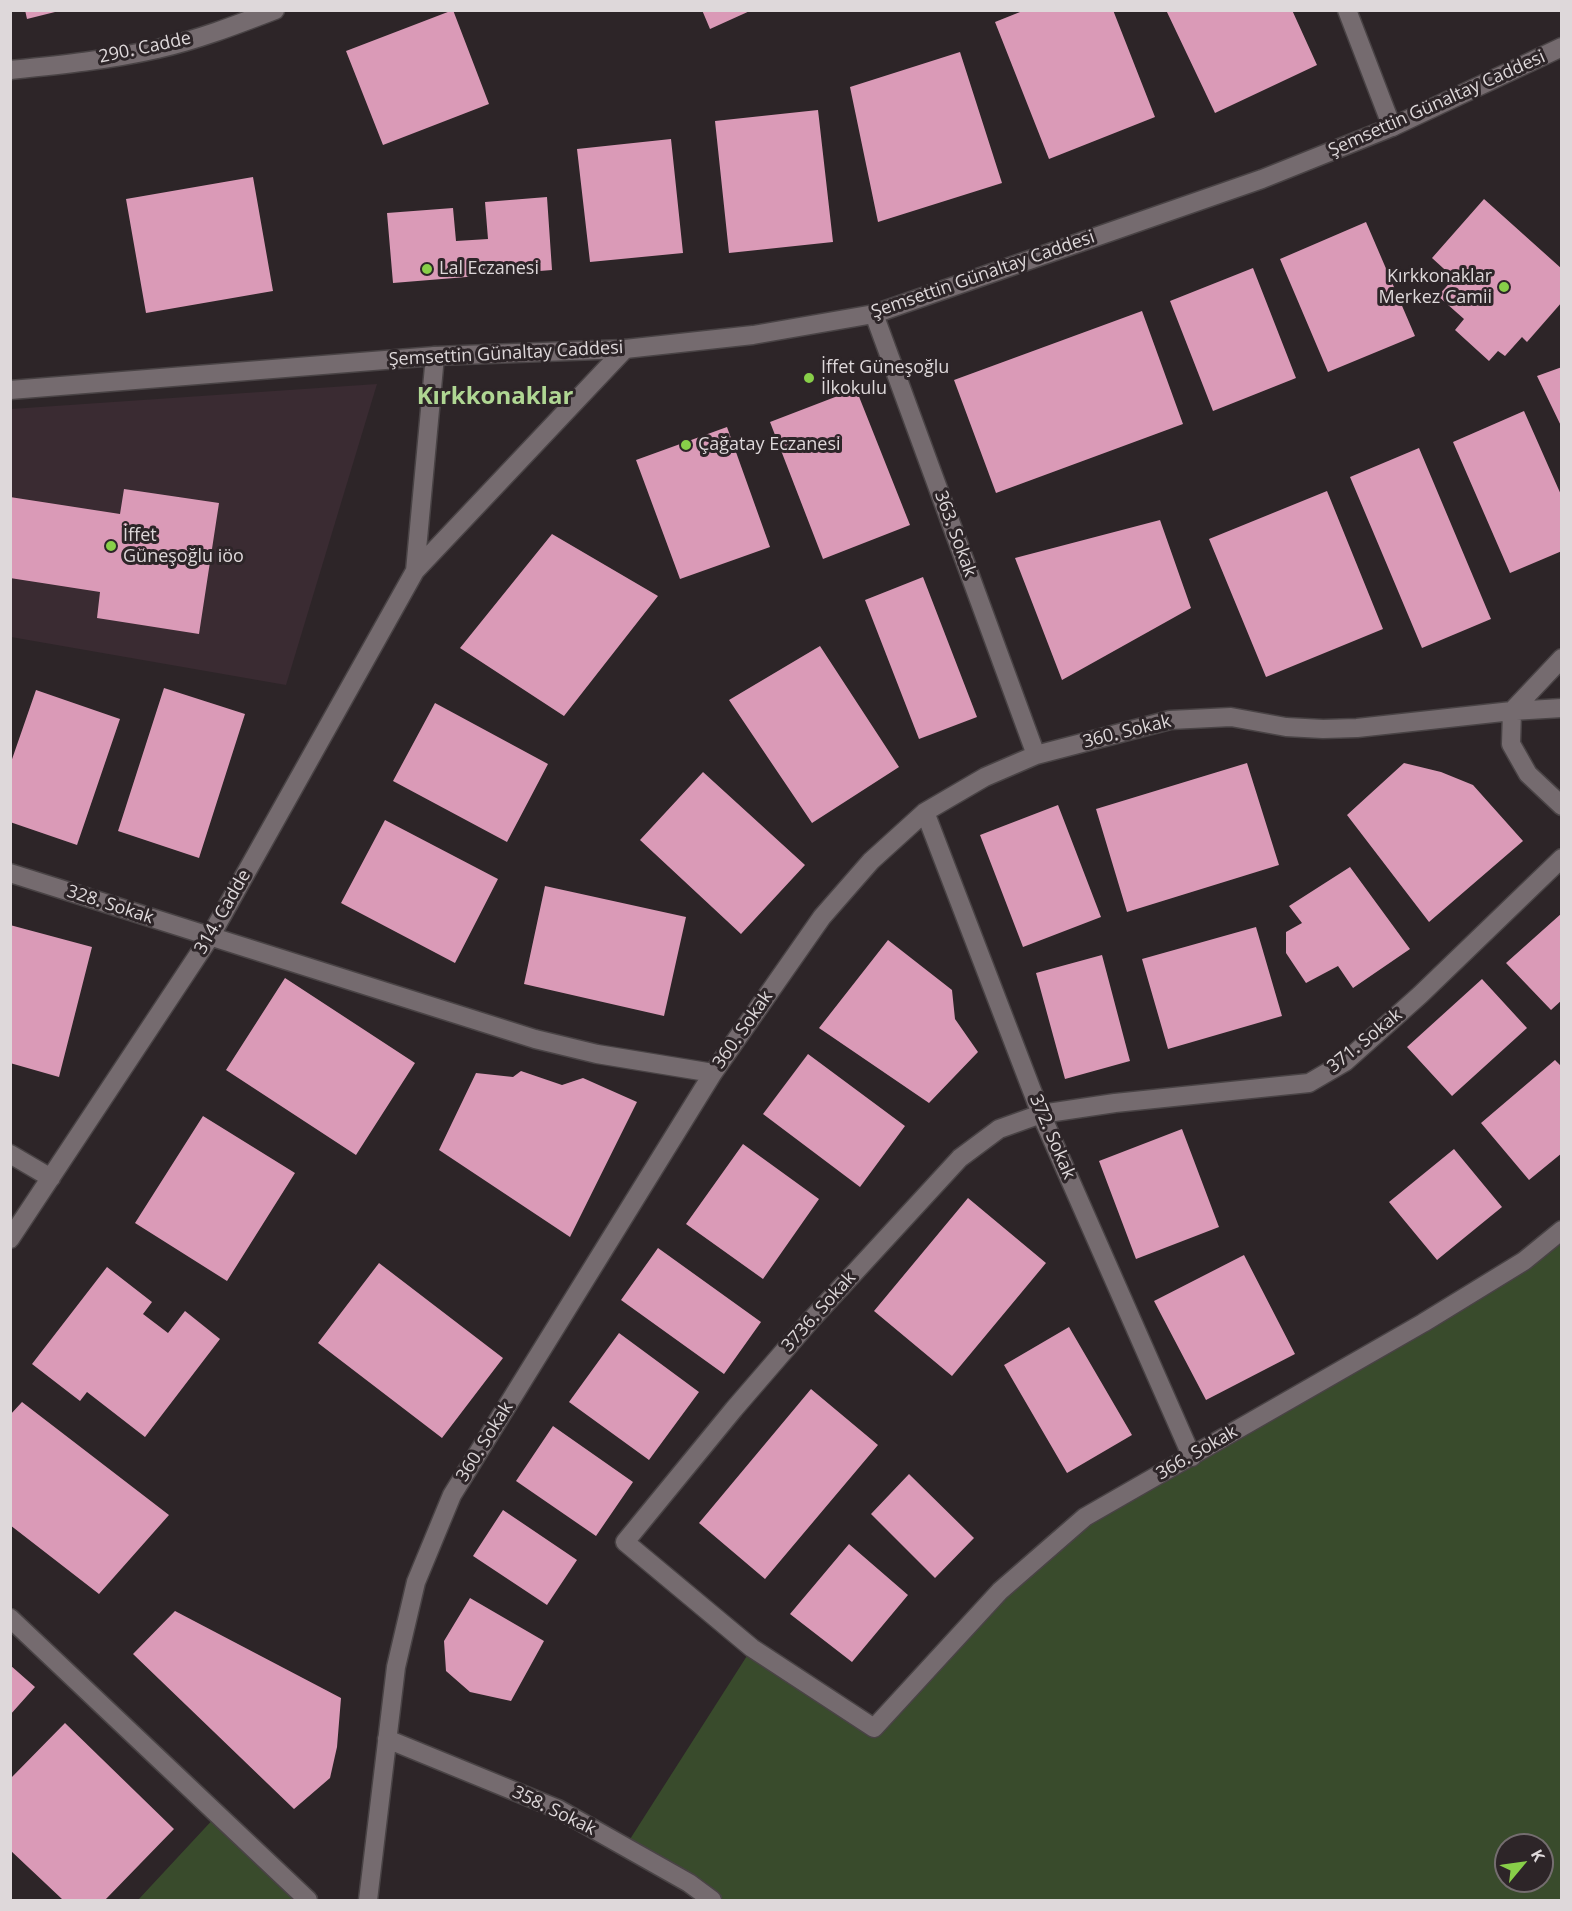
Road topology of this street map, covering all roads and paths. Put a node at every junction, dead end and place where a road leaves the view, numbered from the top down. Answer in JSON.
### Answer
{"nodes":[{"id":1,"x":275,"y":10,"type":"edge"},
{"id":2,"x":1347,"y":10,"type":"edge"},
{"id":3,"x":1562,"y":48,"type":"edge"},
{"id":4,"x":10,"y":70,"type":"edge"},
{"id":5,"x":1392,"y":127,"type":"junction"},
{"id":6,"x":874,"y":314,"type":"junction"},
{"id":7,"x":625,"y":349,"type":"junction"},
{"id":8,"x":435,"y":356,"type":"junction"},
{"id":9,"x":10,"y":390,"type":"edge"},
{"id":10,"x":415,"y":571,"type":"junction"},
{"id":11,"x":1562,"y":658,"type":"edge"},
{"id":12,"x":1562,"y":708,"type":"edge"},
{"id":13,"x":1512,"y":711,"type":"junction"},
{"id":14,"x":1036,"y":755,"type":"junction"},
{"id":15,"x":1562,"y":806,"type":"edge"},
{"id":16,"x":925,"y":812,"type":"junction"},
{"id":17,"x":1562,"y":858,"type":"edge"},
{"id":18,"x":10,"y":873,"type":"edge"},
{"id":19,"x":210,"y":937,"type":"junction"},
{"id":20,"x":713,"y":1073,"type":"junction"},
{"id":21,"x":1041,"y":1114,"type":"junction"},
{"id":22,"x":10,"y":1154,"type":"edge"},
{"id":23,"x":51,"y":1178,"type":"junction"},
{"id":24,"x":1562,"y":1230,"type":"edge"},
{"id":25,"x":10,"y":1239,"type":"edge"},
{"id":26,"x":1192,"y":1457,"type":"junction"},
{"id":27,"x":10,"y":1618,"type":"edge"},
{"id":28,"x":874,"y":1728,"type":"joint"},
{"id":29,"x":387,"y":1739,"type":"junction"},
{"id":30,"x":308,"y":1900,"type":"edge"},
{"id":31,"x":368,"y":1900,"type":"edge"},
{"id":32,"x":712,"y":1900,"type":"edge"}],
"edges":[{"from":1,"to":4,"type":"street","name":"290. Cadde"},
{"from":2,"to":5,"type":"street"},
{"from":3,"to":5,"type":"street","name":"Şemsettin Günaltay Caddesi"},
{"from":5,"to":6,"type":"street","name":"Şemsettin Günaltay Caddesi"},
{"from":6,"to":7,"type":"street","name":"Şemsettin Günaltay Caddesi"},
{"from":6,"to":14,"type":"street","name":"363. Sokak"},
{"from":7,"to":8,"type":"street","name":"Şemsettin Günaltay Caddesi"},
{"from":7,"to":10,"type":"street"},
{"from":8,"to":9,"type":"street","name":"Şemsettin Günaltay Caddesi"},
{"from":8,"to":10,"type":"street"},
{"from":10,"to":19,"type":"street","name":"314. Cadde"},
{"from":11,"to":13,"type":"street"},
{"from":12,"to":13,"type":"street","name":"360. Sokak"},
{"from":13,"to":14,"type":"street","name":"360. Sokak"},
{"from":13,"to":15,"type":"street"},
{"from":14,"to":16,"type":"street","name":"360. Sokak"},
{"from":16,"to":20,"type":"street","name":"360. Sokak"},
{"from":16,"to":21,"type":"street","name":"372. Sokak"},
{"from":17,"to":21,"type":"street","name":"371. Sokak"},
{"from":18,"to":19,"type":"street","name":"328. Sokak"},
{"from":19,"to":20,"type":"street","name":"328. Sokak"},
{"from":19,"to":23,"type":"street","name":"314. Cadde"},
{"from":20,"to":29,"type":"street","name":"360. Sokak"},
{"from":21,"to":26,"type":"street","name":"372. Sokak"},
{"from":21,"to":28,"type":"street","name":"3736. Sokak"},
{"from":22,"to":23,"type":"street"},
{"from":23,"to":25,"type":"street","name":"314. Cadde"},
{"from":24,"to":26,"type":"street","name":"366. Sokak"},
{"from":26,"to":28,"type":"street","name":"366. Sokak"},
{"from":27,"to":30,"type":"street"},
{"from":29,"to":31,"type":"street","name":"360. Sokak"},
{"from":29,"to":32,"type":"street","name":"358. Sokak"}]}
